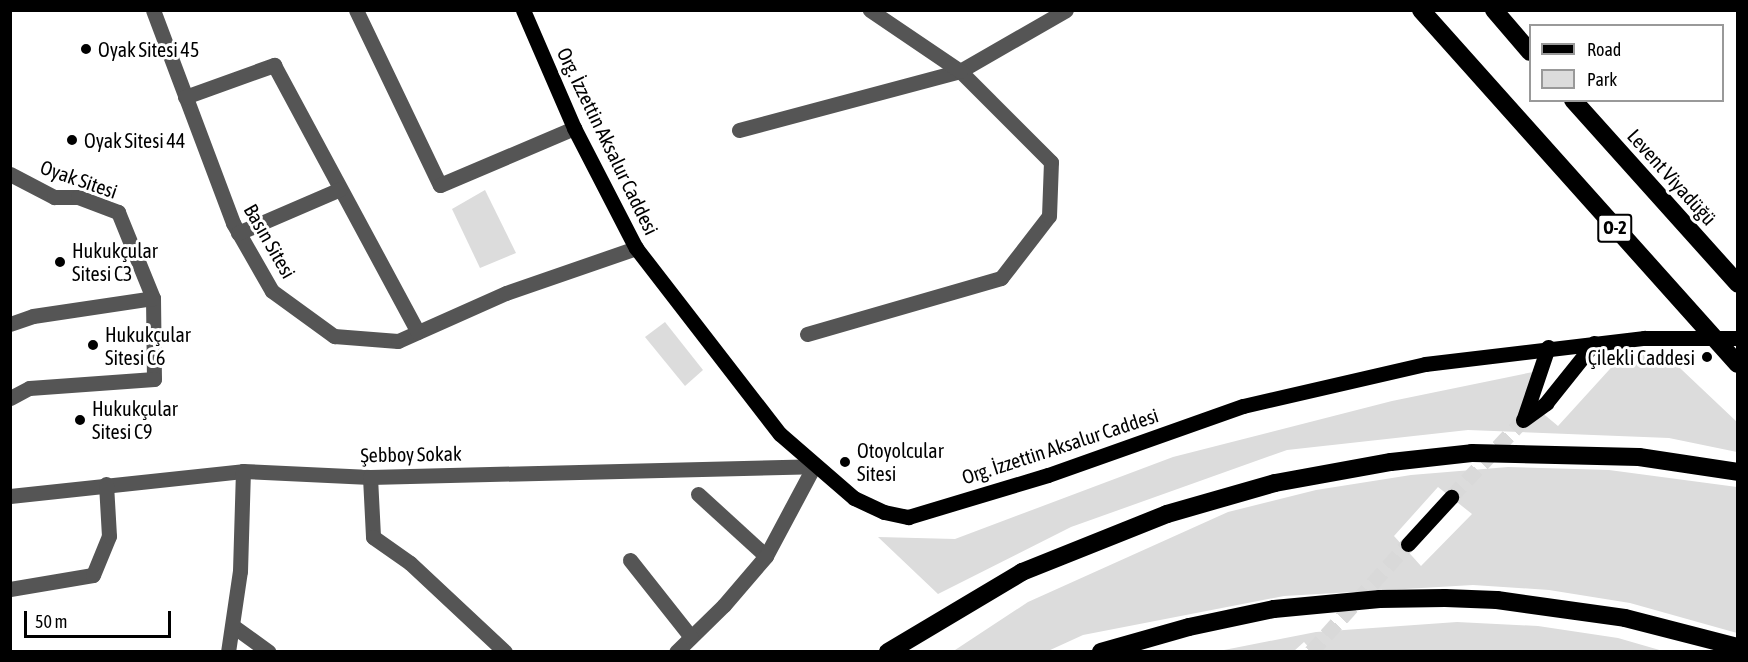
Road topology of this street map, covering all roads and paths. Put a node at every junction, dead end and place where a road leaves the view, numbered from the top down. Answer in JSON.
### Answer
{"nodes":[{"id":1,"x":153,"y":10,"type":"edge"},
{"id":2,"x":356,"y":10,"type":"edge"},
{"id":3,"x":523,"y":10,"type":"edge"},
{"id":4,"x":870,"y":10,"type":"edge"},
{"id":5,"x":1066,"y":10,"type":"edge"},
{"id":6,"x":1421,"y":10,"type":"edge"},
{"id":7,"x":1494,"y":10,"type":"edge"},
{"id":8,"x":1527,"y":48,"type":"edge"},
{"id":9,"x":960,"y":71,"type":"junction"},
{"id":10,"x":185,"y":98,"type":"junction"},
{"id":11,"x":1576,"y":102,"type":"edge"},
{"id":12,"x":574,"y":128,"type":"junction"},
{"id":13,"x":739,"y":130,"type":"dead end"},
{"id":14,"x":10,"y":174,"type":"edge"},
{"id":15,"x":340,"y":189,"type":"junction"},
{"id":16,"x":238,"y":233,"type":"junction"},
{"id":17,"x":636,"y":248,"type":"junction"},
{"id":18,"x":1737,"y":284,"type":"edge"},
{"id":19,"x":153,"y":298,"type":"junction"},
{"id":20,"x":10,"y":324,"type":"edge"},
{"id":21,"x":417,"y":332,"type":"junction"},
{"id":22,"x":807,"y":334,"type":"dead end"},
{"id":23,"x":1737,"y":338,"type":"edge"},
{"id":24,"x":1594,"y":342,"type":"junction"},
{"id":25,"x":1548,"y":347,"type":"junction"},
{"id":26,"x":1737,"y":364,"type":"edge"},
{"id":27,"x":10,"y":399,"type":"edge"},
{"id":28,"x":814,"y":466,"type":"junction"},
{"id":29,"x":243,"y":471,"type":"junction"},
{"id":30,"x":1737,"y":472,"type":"edge"},
{"id":31,"x":370,"y":477,"type":"junction"},
{"id":32,"x":106,"y":484,"type":"junction"},
{"id":33,"x":698,"y":494,"type":"dead end"},
{"id":34,"x":10,"y":496,"type":"edge"},
{"id":35,"x":1451,"y":497,"type":"tunnel mouth"},
{"id":36,"x":1408,"y":544,"type":"tunnel mouth"},
{"id":37,"x":766,"y":556,"type":"junction"},
{"id":38,"x":630,"y":560,"type":"dead end"},
{"id":39,"x":10,"y":589,"type":"edge"},
{"id":40,"x":233,"y":626,"type":"junction"},
{"id":41,"x":691,"y":637,"type":"junction"},
{"id":42,"x":1737,"y":647,"type":"edge"},
{"id":43,"x":228,"y":651,"type":"edge"},
{"id":44,"x":269,"y":651,"type":"edge"},
{"id":45,"x":505,"y":651,"type":"edge"},
{"id":46,"x":676,"y":651,"type":"edge"},
{"id":47,"x":888,"y":651,"type":"edge"},
{"id":48,"x":1101,"y":651,"type":"edge"}],
"edges":[{"from":1,"to":10,"type":"street","name":"Basın Sitesi"},
{"from":2,"to":12,"type":"street"},
{"from":3,"to":12,"type":"main road","name":"Org. İzzettin Aksalur Caddesi"},
{"from":4,"to":9,"type":"street"},
{"from":5,"to":9,"type":"street"},
{"from":6,"to":26,"type":"highway","number":"O-2"},
{"from":7,"to":8,"type":"highway"},
{"from":9,"to":13,"type":"street"},
{"from":9,"to":22,"type":"street"},
{"from":10,"to":15,"type":"street"},
{"from":10,"to":16,"type":"street","name":"Basın Sitesi"},
{"from":11,"to":18,"type":"highway","name":"Levent Viyadüğü"},
{"from":12,"to":17,"type":"main road","name":"Org. İzzettin Aksalur Caddesi"},
{"from":14,"to":19,"type":"street","name":"Oyak Sitesi"},
{"from":15,"to":16,"type":"street"},
{"from":15,"to":21,"type":"street"},
{"from":16,"to":21,"type":"street","name":"Basın Sitesi"},
{"from":17,"to":21,"type":"street","name":"Basın Sitesi"},
{"from":17,"to":28,"type":"main road","name":"Org. İzzettin Aksalur Caddesi"},
{"from":19,"to":20,"type":"street"},
{"from":19,"to":27,"type":"street"},
{"from":23,"to":24,"type":"main road","name":"Org. İzzettin Aksalur Caddesi"},
{"from":24,"to":25,"type":"main road","name":"Org. İzzettin Aksalur Caddesi"},
{"from":24,"to":25,"type":"main road"},
{"from":25,"to":28,"type":"main road","name":"Org. İzzettin Aksalur Caddesi"},
{"from":28,"to":31,"type":"street","name":"Şebboy Sokak"},
{"from":28,"to":37,"type":"street"},
{"from":29,"to":31,"type":"street","name":"Şebboy Sokak"},
{"from":29,"to":32,"type":"street","name":"Şebboy Sokak"},
{"from":29,"to":40,"type":"street"},
{"from":30,"to":47,"type":"highway"},
{"from":31,"to":45,"type":"street"},
{"from":32,"to":34,"type":"street","name":"Şebboy Sokak"},
{"from":32,"to":39,"type":"street"},
{"from":33,"to":37,"type":"street"},
{"from":35,"to":36,"type":"main road"},
{"from":37,"to":41,"type":"street"},
{"from":38,"to":41,"type":"street"},
{"from":40,"to":43,"type":"street"},
{"from":40,"to":44,"type":"street"},
{"from":41,"to":46,"type":"street"},
{"from":42,"to":48,"type":"highway"}]}
